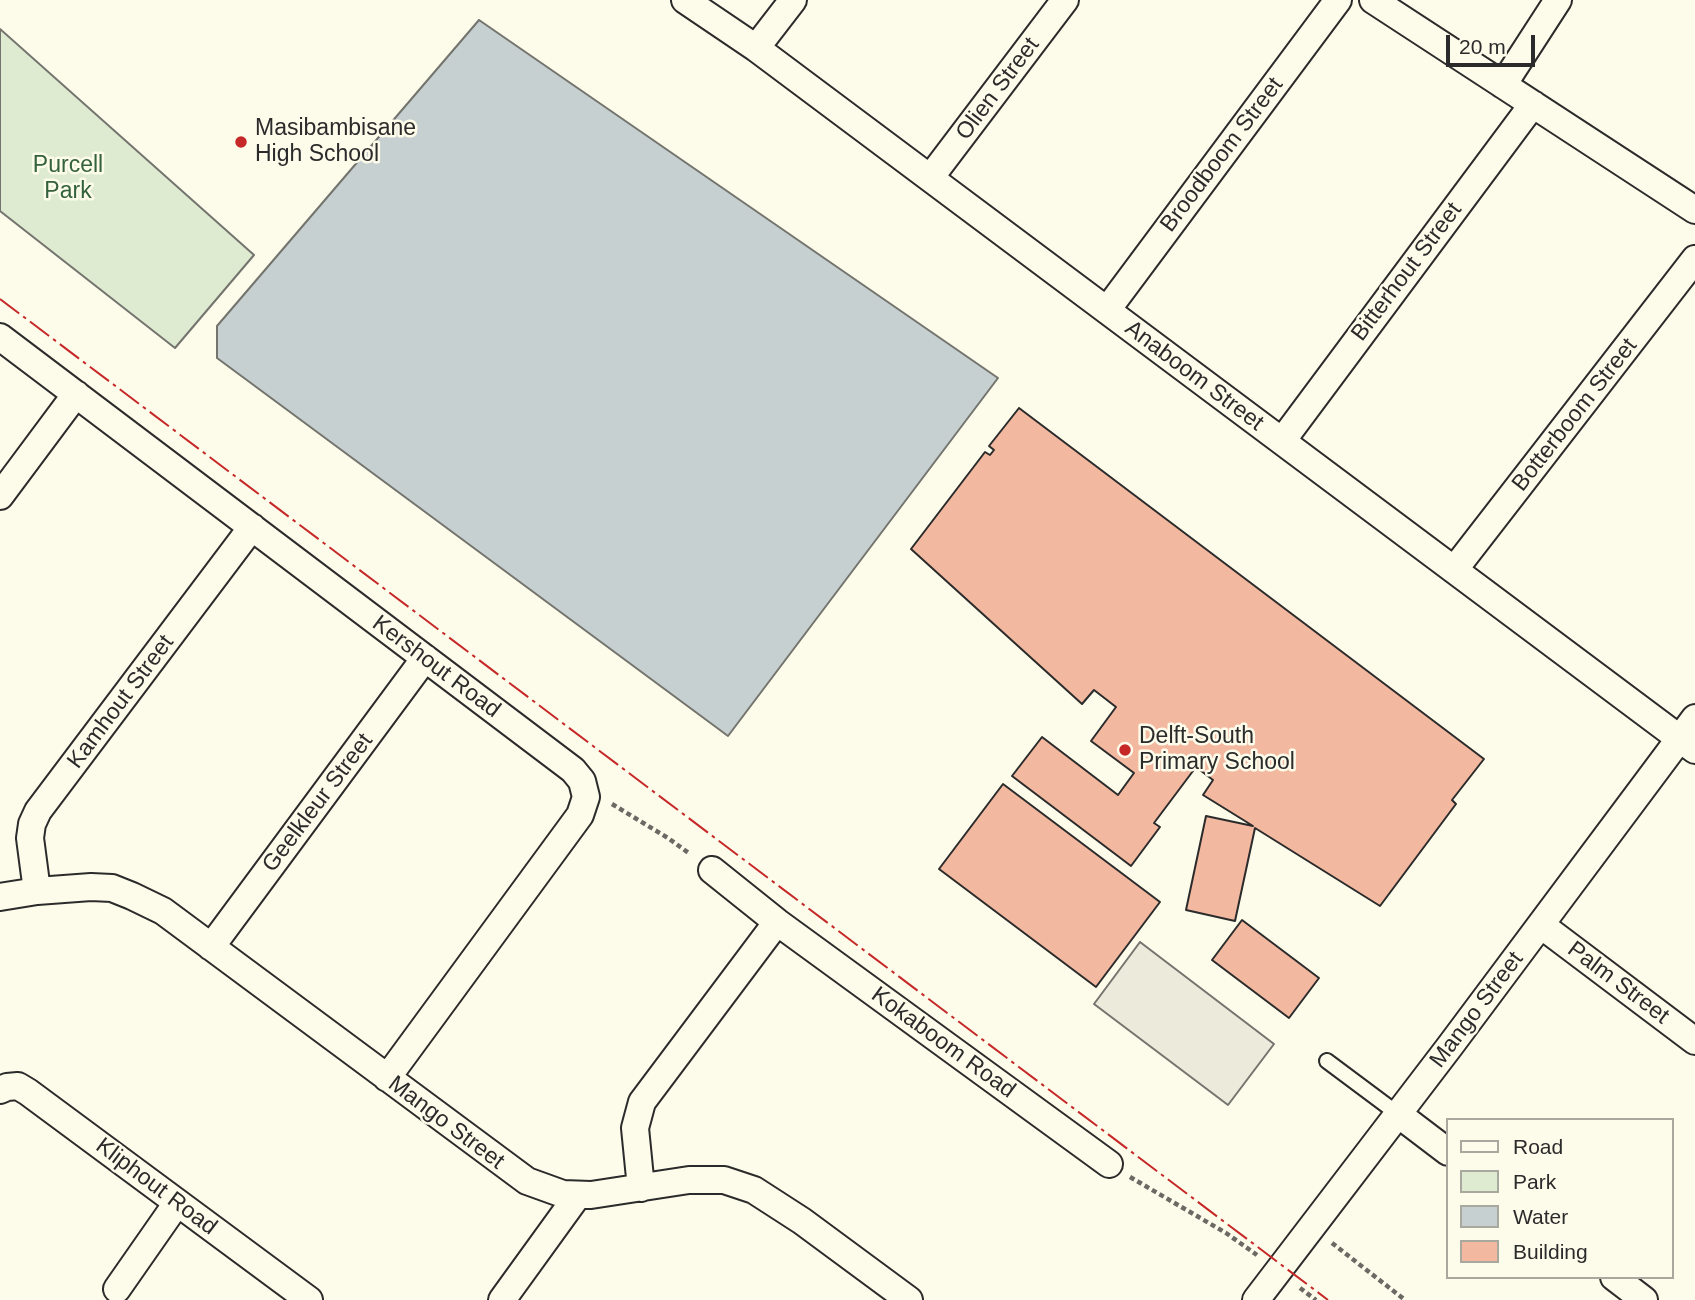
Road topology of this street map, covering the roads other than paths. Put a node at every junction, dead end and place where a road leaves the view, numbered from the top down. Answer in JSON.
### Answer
{"nodes":[{"id":1,"x":685,"y":0,"type":"edge"},
{"id":2,"x":793,"y":0,"type":"edge"},
{"id":3,"x":1065,"y":0,"type":"edge"},
{"id":4,"x":1338,"y":0,"type":"edge"},
{"id":5,"x":1373,"y":0,"type":"edge"},
{"id":6,"x":1558,"y":0,"type":"edge"},
{"id":7,"x":756,"y":48,"type":"junction"},
{"id":8,"x":1503,"y":85,"type":"junction"},
{"id":9,"x":1533,"y":104,"type":"junction"},
{"id":10,"x":930,"y":178,"type":"junction"},
{"id":11,"x":1695,"y":210,"type":"edge"},
{"id":12,"x":1695,"y":259,"type":"edge"},
{"id":13,"x":1107,"y":310,"type":"junction"},
{"id":14,"x":0,"y":337,"type":"edge"},
{"id":15,"x":76,"y":394,"type":"junction"},
{"id":16,"x":1282,"y":441,"type":"junction"},
{"id":17,"x":0,"y":496,"type":"edge"},
{"id":18,"x":252,"y":527,"type":"junction"},
{"id":19,"x":1454,"y":570,"type":"junction"},
{"id":20,"x":425,"y":659,"type":"junction"},
{"id":21,"x":1690,"y":736,"type":"edge"},
{"id":22,"x":712,"y":870,"type":"road end"},
{"id":23,"x":37,"y":891,"type":"junction"},
{"id":24,"x":0,"y":897,"type":"edge"},
{"id":25,"x":777,"y":922,"type":"junction"},
{"id":26,"x":1541,"y":925,"type":"junction"},
{"id":27,"x":211,"y":947,"type":"junction"},
{"id":28,"x":1695,"y":1041,"type":"edge"},
{"id":29,"x":1327,"y":1061,"type":"dead end"},
{"id":30,"x":387,"y":1078,"type":"junction"},
{"id":31,"x":0,"y":1090,"type":"edge"},
{"id":32,"x":1398,"y":1114,"type":"junction"},
{"id":33,"x":1446,"y":1150,"type":"edge"},
{"id":34,"x":1109,"y":1164,"type":"road end"},
{"id":35,"x":641,"y":1188,"type":"junction"},
{"id":36,"x":578,"y":1195,"type":"junction"},
{"id":37,"x":177,"y":1203,"type":"junction"},
{"id":38,"x":1617,"y":1279,"type":"edge"},
{"id":39,"x":117,"y":1289,"type":"dead end"},
{"id":40,"x":507,"y":1298,"type":"edge"},
{"id":41,"x":309,"y":1300,"type":"edge"},
{"id":42,"x":909,"y":1300,"type":"edge"},
{"id":43,"x":1256,"y":1300,"type":"edge"},
{"id":44,"x":1644,"y":1300,"type":"edge"}],
"edges":[{"from":1,"to":7,"type":"street","name":"Anaboom Street"},
{"from":2,"to":7,"type":"street"},
{"from":3,"to":10,"type":"street","name":"Olien Street"},
{"from":4,"to":13,"type":"street","name":"Broodboom Street"},
{"from":5,"to":8,"type":"street"},
{"from":6,"to":8,"type":"street"},
{"from":7,"to":10,"type":"street","name":"Anaboom Street"},
{"from":8,"to":9,"type":"street"},
{"from":9,"to":11,"type":"street"},
{"from":9,"to":16,"type":"street","name":"Bitterhout Street"},
{"from":10,"to":13,"type":"street","name":"Anaboom Street"},
{"from":12,"to":19,"type":"street","name":"Botterboom Street"},
{"from":13,"to":16,"type":"street","name":"Anaboom Street"},
{"from":14,"to":15,"type":"street","name":"Kershout Road"},
{"from":15,"to":17,"type":"street"},
{"from":15,"to":18,"type":"street","name":"Kershout Road"},
{"from":16,"to":19,"type":"street","name":"Anaboom Street"},
{"from":18,"to":20,"type":"street","name":"Kershout Road"},
{"from":18,"to":23,"type":"street","name":"Kamhout Street"},
{"from":19,"to":21,"type":"street","name":"Anaboom Street"},
{"from":20,"to":27,"type":"street","name":"Geelkleur Street"},
{"from":20,"to":30,"type":"street","name":"Kershout Road"},
{"from":21,"to":26,"type":"street","name":"Mango Street"},
{"from":22,"to":25,"type":"street","name":"Kokaboom Road"},
{"from":23,"to":24,"type":"street","name":"Mango Street"},
{"from":23,"to":27,"type":"street","name":"Mango Street"},
{"from":25,"to":34,"type":"street","name":"Kokaboom Road"},
{"from":25,"to":35,"type":"street"},
{"from":26,"to":28,"type":"street","name":"Palm Street"},
{"from":26,"to":32,"type":"street","name":"Mango Street"},
{"from":27,"to":30,"type":"street","name":"Mango Street"},
{"from":29,"to":32,"type":"lane"},
{"from":30,"to":36,"type":"street","name":"Mango Street"},
{"from":31,"to":37,"type":"street","name":"Kliphout Road"},
{"from":32,"to":33,"type":"street"},
{"from":32,"to":43,"type":"street","name":"Mango Street"},
{"from":35,"to":36,"type":"street","name":"Mango Street"},
{"from":35,"to":42,"type":"street","name":"Mango Street"},
{"from":36,"to":40,"type":"street"},
{"from":37,"to":39,"type":"street"},
{"from":37,"to":41,"type":"street","name":"Kliphout Road"},
{"from":38,"to":44,"type":"street"}]}
